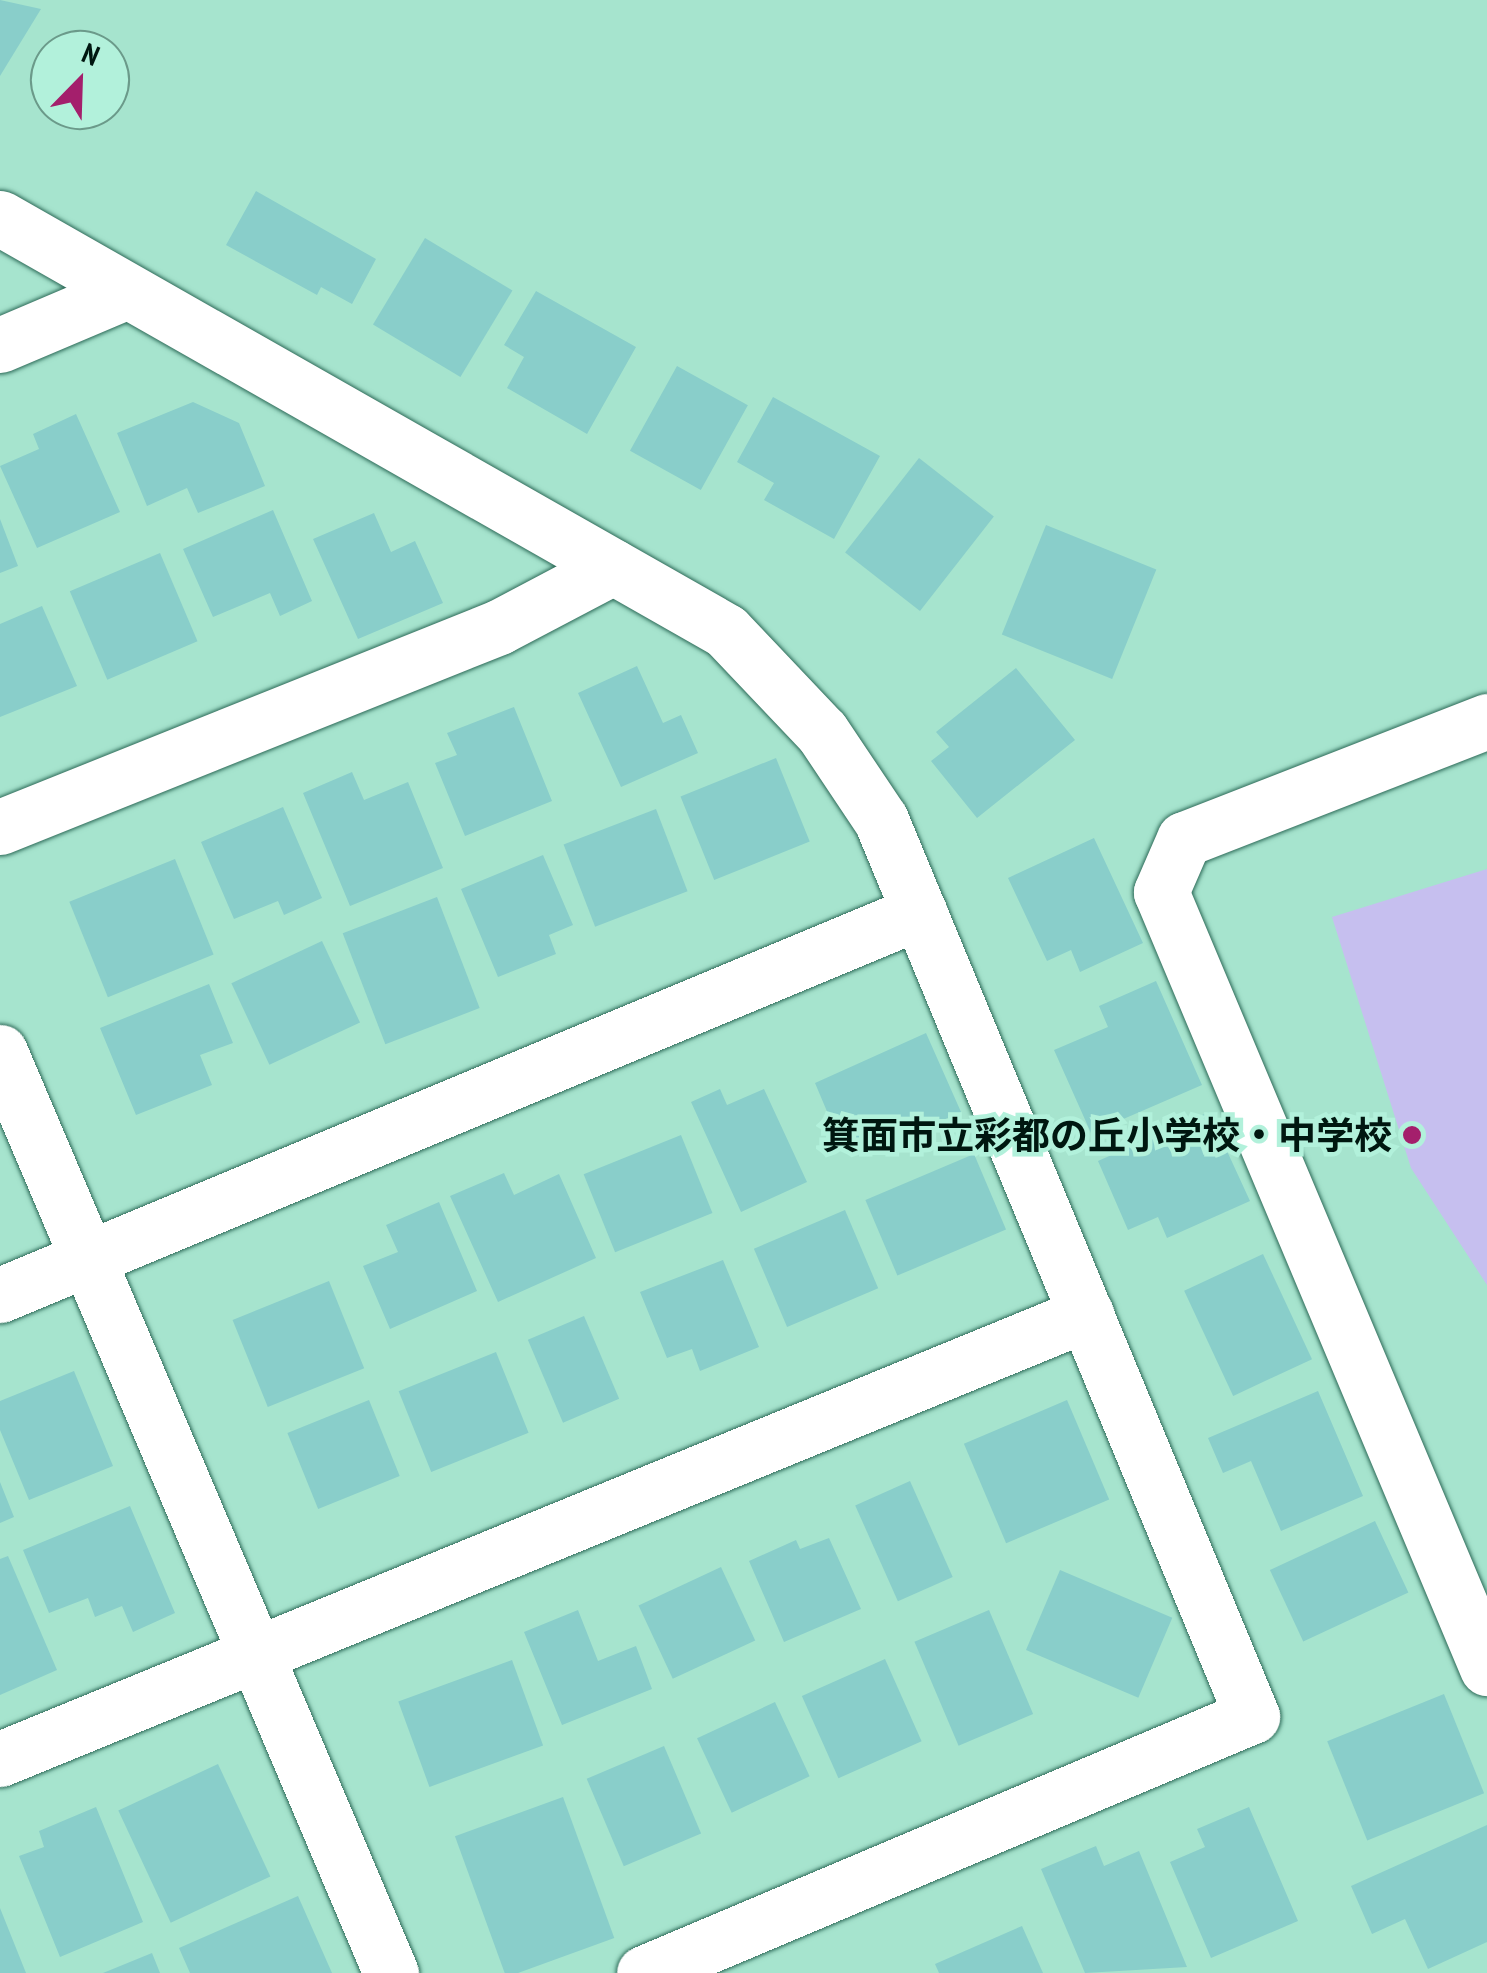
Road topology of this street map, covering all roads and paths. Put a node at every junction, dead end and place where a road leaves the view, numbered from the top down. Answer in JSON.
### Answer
{"nodes":[{"id":1,"x":0,"y":218,"type":"edge"},
{"id":2,"x":125,"y":292,"type":"junction"},
{"id":3,"x":0,"y":345,"type":"edge"},
{"id":4,"x":612,"y":567,"type":"junction"},
{"id":5,"x":1487,"y":721,"type":"edge"},
{"id":6,"x":0,"y":827,"type":"edge"},
{"id":7,"x":919,"y":912,"type":"junction"},
{"id":8,"x":0,"y":1052,"type":"edge"},
{"id":9,"x":88,"y":1258,"type":"junction"},
{"id":10,"x":0,"y":1295,"type":"edge"},
{"id":11,"x":1086,"y":1314,"type":"junction"},
{"id":12,"x":254,"y":1650,"type":"junction"},
{"id":13,"x":1487,"y":1668,"type":"edge"},
{"id":14,"x":0,"y":1758,"type":"edge"},
{"id":15,"x":391,"y":1973,"type":"edge"},
{"id":16,"x":644,"y":1973,"type":"edge"}],
"edges":[{"from":1,"to":2,"type":"street"},
{"from":2,"to":3,"type":"street"},
{"from":2,"to":4,"type":"street"},
{"from":4,"to":6,"type":"street"},
{"from":4,"to":7,"type":"street"},
{"from":5,"to":13,"type":"street"},
{"from":7,"to":9,"type":"street"},
{"from":7,"to":11,"type":"street"},
{"from":8,"to":9,"type":"street"},
{"from":9,"to":10,"type":"street"},
{"from":9,"to":12,"type":"street"},
{"from":11,"to":12,"type":"street"},
{"from":11,"to":16,"type":"street"},
{"from":12,"to":14,"type":"street"},
{"from":12,"to":15,"type":"street"}]}
